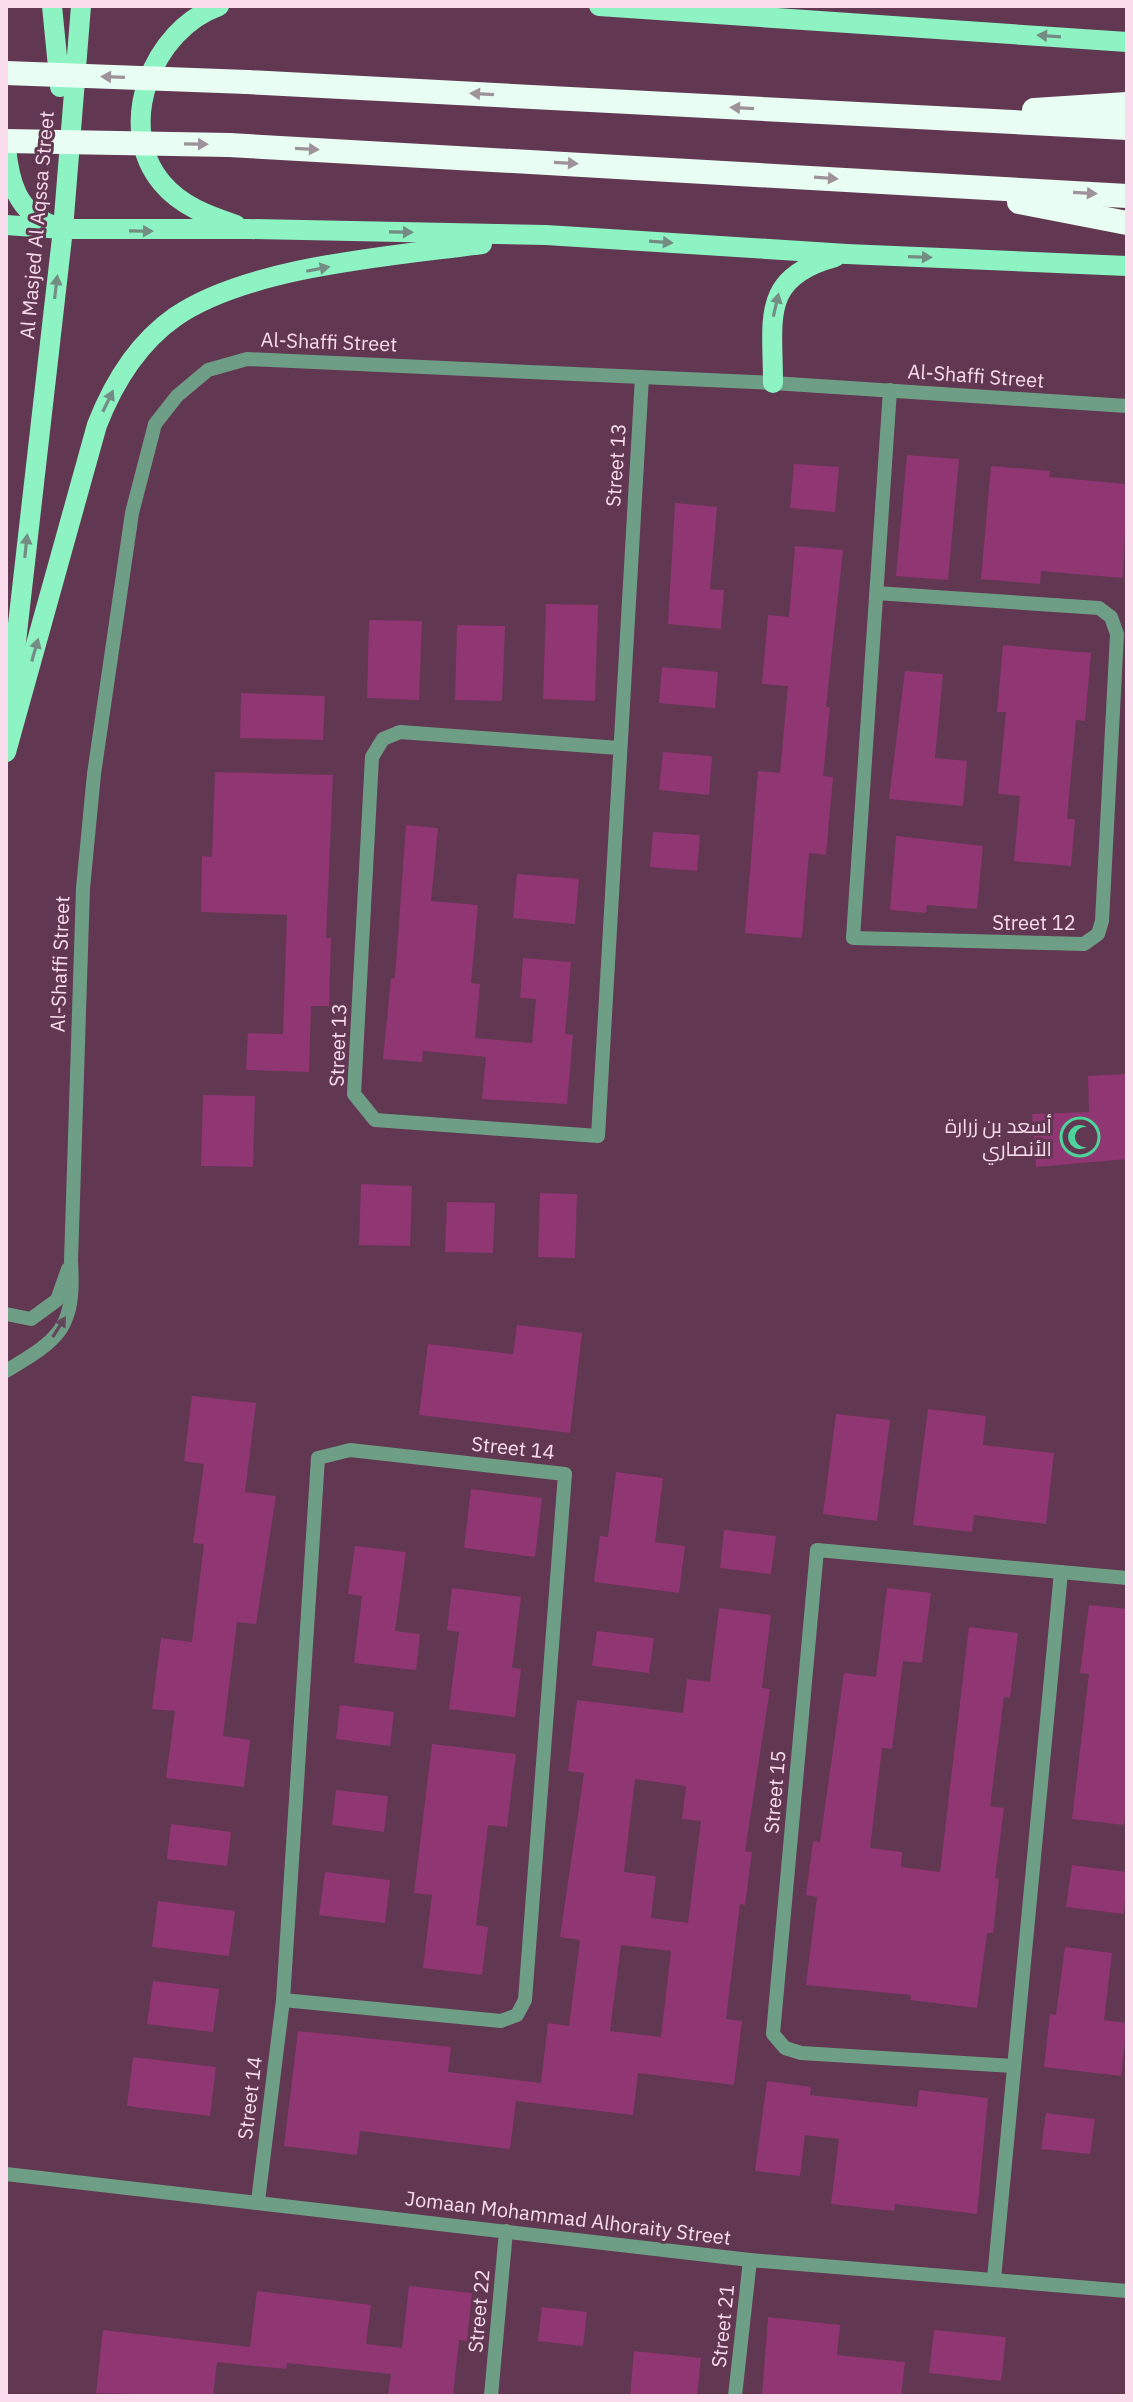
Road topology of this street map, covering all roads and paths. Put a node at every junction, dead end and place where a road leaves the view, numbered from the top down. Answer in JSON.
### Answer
{"nodes":[{"id":1,"x":52,"y":6,"type":"edge"},
{"id":2,"x":81,"y":6,"type":"edge"},
{"id":3,"x":219,"y":6,"type":"edge"},
{"id":4,"x":599,"y":6,"type":"edge"},
{"id":5,"x":1127,"y":42,"type":"edge"},
{"id":6,"x":6,"y":73,"type":"edge"},
{"id":7,"x":1127,"y":104,"type":"edge"},
{"id":8,"x":927,"y":117,"type":"junction"},
{"id":9,"x":1127,"y":128,"type":"edge"},
{"id":10,"x":6,"y":141,"type":"edge"},
{"id":11,"x":6,"y":147,"type":"edge"},
{"id":12,"x":67,"y":167,"type":"junction"},
{"id":13,"x":922,"y":184,"type":"junction"},
{"id":14,"x":1127,"y":196,"type":"edge"},
{"id":15,"x":1127,"y":223,"type":"edge"},
{"id":16,"x":6,"y":225,"type":"edge"},
{"id":17,"x":63,"y":229,"type":"junction"},
{"id":18,"x":248,"y":229,"type":"junction"},
{"id":19,"x":546,"y":235,"type":"junction"},
{"id":20,"x":847,"y":254,"type":"junction"},
{"id":21,"x":1127,"y":266,"type":"edge"},
{"id":22,"x":642,"y":377,"type":"junction"},
{"id":23,"x":773,"y":383,"type":"junction"},
{"id":24,"x":890,"y":390,"type":"junction"},
{"id":25,"x":1127,"y":406,"type":"edge"},
{"id":26,"x":876,"y":593,"type":"junction"},
{"id":27,"x":6,"y":735,"type":"edge"},
{"id":28,"x":619,"y":748,"type":"junction"},
{"id":29,"x":6,"y":752,"type":"edge"},
{"id":30,"x":71,"y":1261,"type":"junction"},
{"id":31,"x":6,"y":1314,"type":"edge"},
{"id":32,"x":6,"y":1371,"type":"edge"},
{"id":33,"x":1061,"y":1572,"type":"junction"},
{"id":34,"x":1127,"y":1578,"type":"edge"},
{"id":35,"x":283,"y":2000,"type":"junction"},
{"id":36,"x":1013,"y":2066,"type":"junction"},
{"id":37,"x":6,"y":2174,"type":"edge"},
{"id":38,"x":258,"y":2201,"type":"junction"},
{"id":39,"x":506,"y":2231,"type":"junction"},
{"id":40,"x":750,"y":2260,"type":"junction"},
{"id":41,"x":994,"y":2279,"type":"junction"},
{"id":42,"x":1127,"y":2291,"type":"edge"},
{"id":43,"x":491,"y":2396,"type":"edge"},
{"id":44,"x":735,"y":2396,"type":"edge"}],
"edges":[{"from":1,"to":12,"type":"main road"},
{"from":2,"to":12,"type":"main road","name":"Al Masjed Al Aqssa Street"},
{"from":3,"to":18,"type":"main road"},
{"from":5,"to":4,"type":"main road","one_way":true},
{"from":8,"to":6,"type":"highway","one_way":true,"bridge":true},
{"from":7,"to":8,"type":"highway"},
{"from":8,"to":9,"type":"highway"},
{"from":10,"to":13,"type":"highway","one_way":true,"bridge":true},
{"from":11,"to":17,"type":"main road"},
{"from":12,"to":17,"type":"main road","name":"Al Masjed Al Aqssa Street"},
{"from":13,"to":14,"type":"highway","one_way":true},
{"from":13,"to":15,"type":"highway"},
{"from":16,"to":17,"type":"main road"},
{"from":17,"to":18,"type":"main road","one_way":true},
{"from":27,"to":17,"type":"main road","name":"Al Masjed Al Aqssa Street","one_way":true},
{"from":18,"to":19,"type":"main road","one_way":true},
{"from":19,"to":20,"type":"main road","one_way":true},
{"from":29,"to":19,"type":"main road","one_way":true},
{"from":20,"to":21,"type":"main road","one_way":true},
{"from":23,"to":20,"type":"main road","one_way":true},
{"from":22,"to":23,"type":"street","name":"Al-Shaffi Street"},
{"from":22,"to":28,"type":"street","name":"Street 13"},
{"from":22,"to":30,"type":"street","name":"Al-Shaffi Street"},
{"from":23,"to":24,"type":"street","name":"Al-Shaffi Street"},
{"from":24,"to":25,"type":"street","name":"Al-Shaffi Street"},
{"from":24,"to":26,"type":"street","name":"Street 12"},
{"from":26,"to":26,"type":"street","name":"Street 12"},
{"from":28,"to":28,"type":"street","name":"Street 13"},
{"from":30,"to":31,"type":"street","name":"Al-Shaffi Street"},
{"from":32,"to":30,"type":"street","name":"Al-Shaffi Street","one_way":true},
{"from":33,"to":34,"type":"street","name":"Street 15"},
{"from":33,"to":36,"type":"street"},
{"from":33,"to":36,"type":"street","name":"Street 15"},
{"from":35,"to":35,"type":"street","name":"Street 14"},
{"from":35,"to":38,"type":"street","name":"Street 14"},
{"from":36,"to":41,"type":"street"},
{"from":37,"to":38,"type":"street","name":"Jomaan Mohammad Alhoraity Street"},
{"from":38,"to":39,"type":"street","name":"Jomaan Mohammad Alhoraity Street"},
{"from":39,"to":40,"type":"street","name":"Jomaan Mohammad Alhoraity Street"},
{"from":39,"to":43,"type":"street","name":"Street 22"},
{"from":40,"to":41,"type":"street","name":"Jomaan Mohammad Alhoraity Street"},
{"from":40,"to":44,"type":"street","name":"Street 21"},
{"from":41,"to":42,"type":"street","name":"Jomaan Mohammad Alhoraity Street"}]}
